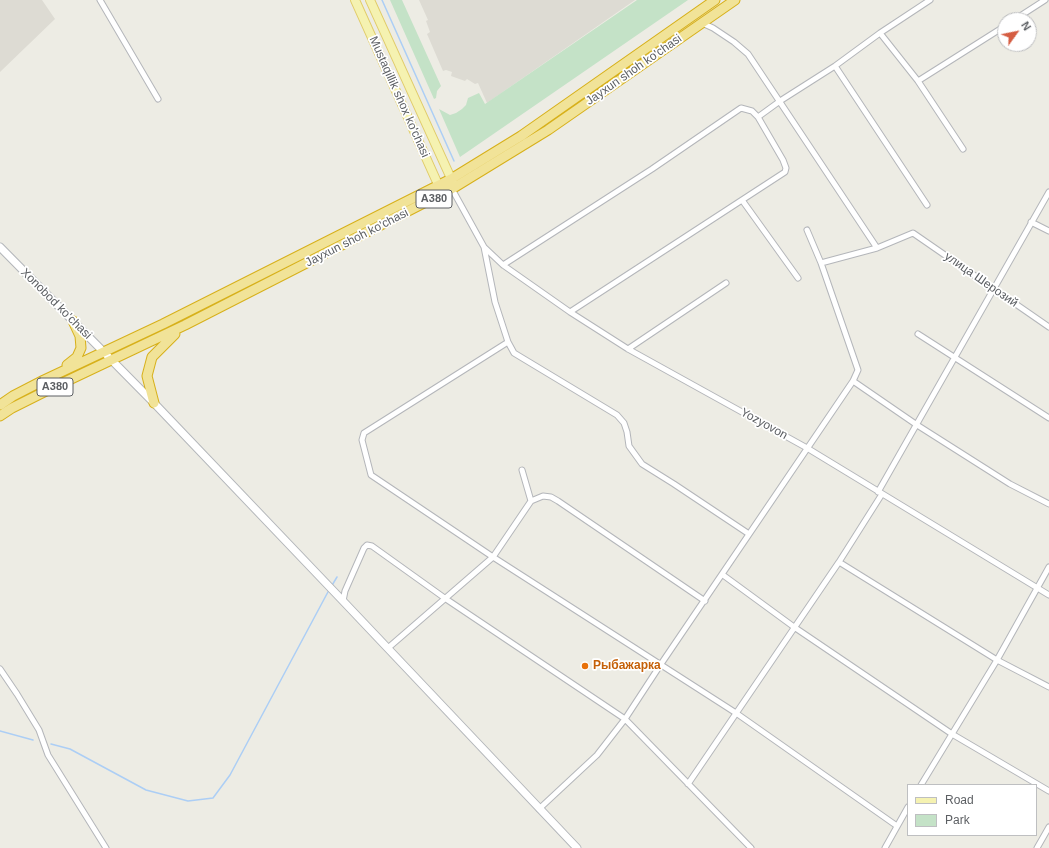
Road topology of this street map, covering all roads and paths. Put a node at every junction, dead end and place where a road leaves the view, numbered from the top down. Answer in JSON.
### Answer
{"nodes":[{"id":1,"x":100,"y":0,"type":"edge"},
{"id":2,"x":355,"y":0,"type":"edge"},
{"id":3,"x":370,"y":0,"type":"edge"},
{"id":4,"x":715,"y":0,"type":"edge"},
{"id":5,"x":735,"y":0,"type":"edge"},
{"id":6,"x":930,"y":0,"type":"edge"},
{"id":7,"x":1045,"y":0,"type":"edge"},
{"id":8,"x":1026,"y":12,"type":"edge"},
{"id":9,"x":702,"y":23,"type":"junction"},
{"id":10,"x":997,"y":31,"type":"edge"},
{"id":11,"x":880,"y":32,"type":"junction"},
{"id":12,"x":835,"y":66,"type":"junction"},
{"id":13,"x":918,"y":81,"type":"junction"},
{"id":14,"x":158,"y":99,"type":"dead end"},
{"id":15,"x":780,"y":101,"type":"junction"},
{"id":16,"x":758,"y":117,"type":"junction"},
{"id":17,"x":963,"y":149,"type":"dead end"},
{"id":18,"x":438,"y":185,"type":"junction"},
{"id":19,"x":453,"y":185,"type":"junction"},
{"id":20,"x":1049,"y":192,"type":"edge"},
{"id":21,"x":443,"y":194,"type":"junction"},
{"id":22,"x":742,"y":200,"type":"junction"},
{"id":23,"x":927,"y":205,"type":"dead end"},
{"id":24,"x":1031,"y":222,"type":"junction"},
{"id":25,"x":807,"y":230,"type":"dead end"},
{"id":26,"x":1049,"y":231,"type":"edge"},
{"id":27,"x":0,"y":247,"type":"edge"},
{"id":28,"x":484,"y":247,"type":"junction"},
{"id":29,"x":877,"y":248,"type":"junction"},
{"id":30,"x":821,"y":263,"type":"junction"},
{"id":31,"x":503,"y":265,"type":"junction"},
{"id":32,"x":798,"y":278,"type":"dead end"},
{"id":33,"x":726,"y":282,"type":"dead end"},
{"id":34,"x":993,"y":289,"type":"junction"},
{"id":35,"x":570,"y":312,"type":"junction"},
{"id":36,"x":73,"y":321,"type":"junction"},
{"id":37,"x":185,"y":325,"type":"junction"},
{"id":38,"x":1049,"y":327,"type":"edge"},
{"id":39,"x":918,"y":334,"type":"dead end"},
{"id":40,"x":508,"y":342,"type":"junction"},
{"id":41,"x":628,"y":349,"type":"junction"},
{"id":42,"x":103,"y":352,"type":"junction"},
{"id":43,"x":954,"y":358,"type":"junction"},
{"id":44,"x":111,"y":360,"type":"junction"},
{"id":45,"x":44,"y":380,"type":"junction"},
{"id":46,"x":853,"y":381,"type":"junction"},
{"id":47,"x":154,"y":403,"type":"junction"},
{"id":48,"x":0,"y":405,"type":"edge"},
{"id":49,"x":0,"y":416,"type":"edge"},
{"id":50,"x":1049,"y":418,"type":"edge"},
{"id":51,"x":917,"y":424,"type":"junction"},
{"id":52,"x":807,"y":448,"type":"junction"},
{"id":53,"x":522,"y":470,"type":"dead end"},
{"id":54,"x":880,"y":493,"type":"junction"},
{"id":55,"x":531,"y":501,"type":"junction"},
{"id":56,"x":1049,"y":504,"type":"edge"},
{"id":57,"x":749,"y":534,"type":"junction"},
{"id":58,"x":493,"y":557,"type":"junction"},
{"id":59,"x":839,"y":562,"type":"junction"},
{"id":60,"x":1049,"y":567,"type":"edge"},
{"id":61,"x":723,"y":575,"type":"junction"},
{"id":62,"x":1037,"y":589,"type":"junction"},
{"id":63,"x":1049,"y":595,"type":"edge"},
{"id":64,"x":446,"y":599,"type":"junction"},
{"id":65,"x":344,"y":601,"type":"junction"},
{"id":66,"x":705,"y":601,"type":"junction"},
{"id":67,"x":794,"y":627,"type":"junction"},
{"id":68,"x":388,"y":648,"type":"junction"},
{"id":69,"x":997,"y":660,"type":"junction"},
{"id":70,"x":661,"y":664,"type":"junction"},
{"id":71,"x":0,"y":668,"type":"edge"},
{"id":72,"x":1049,"y":686,"type":"edge"},
{"id":73,"x":736,"y":713,"type":"junction"},
{"id":74,"x":625,"y":719,"type":"junction"},
{"id":75,"x":952,"y":734,"type":"junction"},
{"id":76,"x":688,"y":784,"type":"junction"},
{"id":77,"x":922,"y":784,"type":"edge"},
{"id":78,"x":1049,"y":791,"type":"edge"},
{"id":79,"x":539,"y":808,"type":"junction"},
{"id":80,"x":907,"y":809,"type":"edge"},
{"id":81,"x":898,"y":826,"type":"junction"},
{"id":82,"x":1049,"y":827,"type":"edge"},
{"id":83,"x":106,"y":848,"type":"edge"},
{"id":84,"x":577,"y":848,"type":"edge"},
{"id":85,"x":751,"y":848,"type":"edge"},
{"id":86,"x":885,"y":848,"type":"edge"},
{"id":87,"x":1037,"y":848,"type":"edge"}],
"edges":[{"from":1,"to":14,"type":"street"},
{"from":2,"to":18,"type":"main road","name":"Mustaqillik shox ko'chasi"},
{"from":3,"to":19,"type":"main road","name":"Mustaqillik shox ko'chasi"},
{"from":4,"to":19,"type":"highway","name":"Jayxun shoh ko'chasi","number":"A380"},
{"from":5,"to":9,"type":"highway","name":"Jayxun shoh ko'chasi","number":"A380"},
{"from":6,"to":11,"type":"street"},
{"from":7,"to":8,"type":"street"},
{"from":9,"to":15,"type":"street"},
{"from":9,"to":19,"type":"highway","name":"Jayxun shoh ko'chasi","number":"A380"},
{"from":10,"to":13,"type":"street"},
{"from":11,"to":12,"type":"street"},
{"from":11,"to":13,"type":"street"},
{"from":12,"to":15,"type":"street"},
{"from":12,"to":23,"type":"street"},
{"from":13,"to":17,"type":"street"},
{"from":15,"to":16,"type":"street"},
{"from":15,"to":29,"type":"street"},
{"from":16,"to":22,"type":"street"},
{"from":16,"to":31,"type":"street"},
{"from":18,"to":19,"type":"highway","name":"Jayxun shoh ko'chasi","number":"A380"},
{"from":18,"to":21,"type":"main road","name":"Mustaqillik shox ko'chasi"},
{"from":18,"to":42,"type":"highway","name":"Jayxun shoh ko'chasi","number":"A380"},
{"from":19,"to":21,"type":"highway","name":"Jayxun shoh ko'chasi","number":"A380"},
{"from":19,"to":28,"type":"street"},
{"from":20,"to":24,"type":"street"},
{"from":21,"to":37,"type":"highway","name":"Jayxun shoh ko'chasi","number":"A380"},
{"from":22,"to":32,"type":"street"},
{"from":22,"to":35,"type":"street"},
{"from":24,"to":26,"type":"street"},
{"from":24,"to":34,"type":"street"},
{"from":25,"to":30,"type":"street"},
{"from":27,"to":36,"type":"main road","name":"Xonobod ko'chasi"},
{"from":28,"to":31,"type":"street","name":"Yozyovon"},
{"from":28,"to":40,"type":"street"},
{"from":29,"to":30,"type":"street"},
{"from":29,"to":34,"type":"street","name":"улица Шерозий"},
{"from":30,"to":46,"type":"street"},
{"from":31,"to":35,"type":"street","name":"Yozyovon"},
{"from":33,"to":41,"type":"street"},
{"from":34,"to":38,"type":"street","name":"улица Шерозий"},
{"from":34,"to":43,"type":"street"},
{"from":35,"to":41,"type":"street","name":"Yozyovon"},
{"from":36,"to":42,"type":"main road","name":"Xonobod ko'chasi"},
{"from":36,"to":45,"type":"highway"},
{"from":37,"to":44,"type":"highway","name":"Jayxun shoh ko'chasi","number":"A380"},
{"from":37,"to":47,"type":"highway"},
{"from":39,"to":43,"type":"street"},
{"from":40,"to":57,"type":"street"},
{"from":40,"to":58,"type":"street"},
{"from":41,"to":52,"type":"street","name":"Yozyovon"},
{"from":42,"to":44,"type":"main road","name":"Xonobod ko'chasi"},
{"from":42,"to":45,"type":"highway","name":"Jayxun shoh ko'chasi","number":"A380"},
{"from":43,"to":50,"type":"street"},
{"from":43,"to":51,"type":"street"},
{"from":44,"to":47,"type":"main road","name":"Xonobod ko'chasi"},
{"from":44,"to":49,"type":"highway","name":"Jayxun shoh ko'chasi","number":"A380"},
{"from":45,"to":48,"type":"highway","name":"Jayxun shoh ko'chasi","number":"A380"},
{"from":46,"to":51,"type":"street"},
{"from":46,"to":52,"type":"street"},
{"from":47,"to":65,"type":"main road","name":"Xonobod ko'chasi"},
{"from":51,"to":54,"type":"street"},
{"from":51,"to":56,"type":"street"},
{"from":52,"to":54,"type":"street","name":"Yozyovon"},
{"from":52,"to":57,"type":"street"},
{"from":53,"to":55,"type":"street"},
{"from":54,"to":59,"type":"street"},
{"from":54,"to":62,"type":"street","name":"Yozyovon"},
{"from":55,"to":58,"type":"street"},
{"from":55,"to":66,"type":"street"},
{"from":57,"to":61,"type":"street"},
{"from":58,"to":64,"type":"street"},
{"from":58,"to":70,"type":"street"},
{"from":59,"to":67,"type":"street"},
{"from":59,"to":69,"type":"street"},
{"from":60,"to":62,"type":"street"},
{"from":61,"to":66,"type":"street"},
{"from":61,"to":67,"type":"street"},
{"from":62,"to":63,"type":"street","name":"Yozyovon"},
{"from":62,"to":69,"type":"street"},
{"from":64,"to":65,"type":"street"},
{"from":64,"to":68,"type":"street"},
{"from":64,"to":74,"type":"street"},
{"from":65,"to":68,"type":"main road","name":"Xonobod ko'chasi"},
{"from":66,"to":70,"type":"street"},
{"from":67,"to":73,"type":"street"},
{"from":67,"to":75,"type":"street"},
{"from":68,"to":79,"type":"main road","name":"Xonobod ko'chasi"},
{"from":69,"to":72,"type":"street"},
{"from":69,"to":75,"type":"street"},
{"from":70,"to":73,"type":"street"},
{"from":70,"to":74,"type":"street"},
{"from":71,"to":83,"type":"street"},
{"from":73,"to":76,"type":"street"},
{"from":73,"to":81,"type":"street"},
{"from":74,"to":76,"type":"street"},
{"from":74,"to":79,"type":"street"},
{"from":75,"to":77,"type":"street"},
{"from":75,"to":78,"type":"street"},
{"from":76,"to":85,"type":"street"},
{"from":79,"to":84,"type":"main road","name":"Xonobod ko'chasi"},
{"from":80,"to":81,"type":"street"},
{"from":81,"to":86,"type":"street"},
{"from":82,"to":87,"type":"street"}]}
